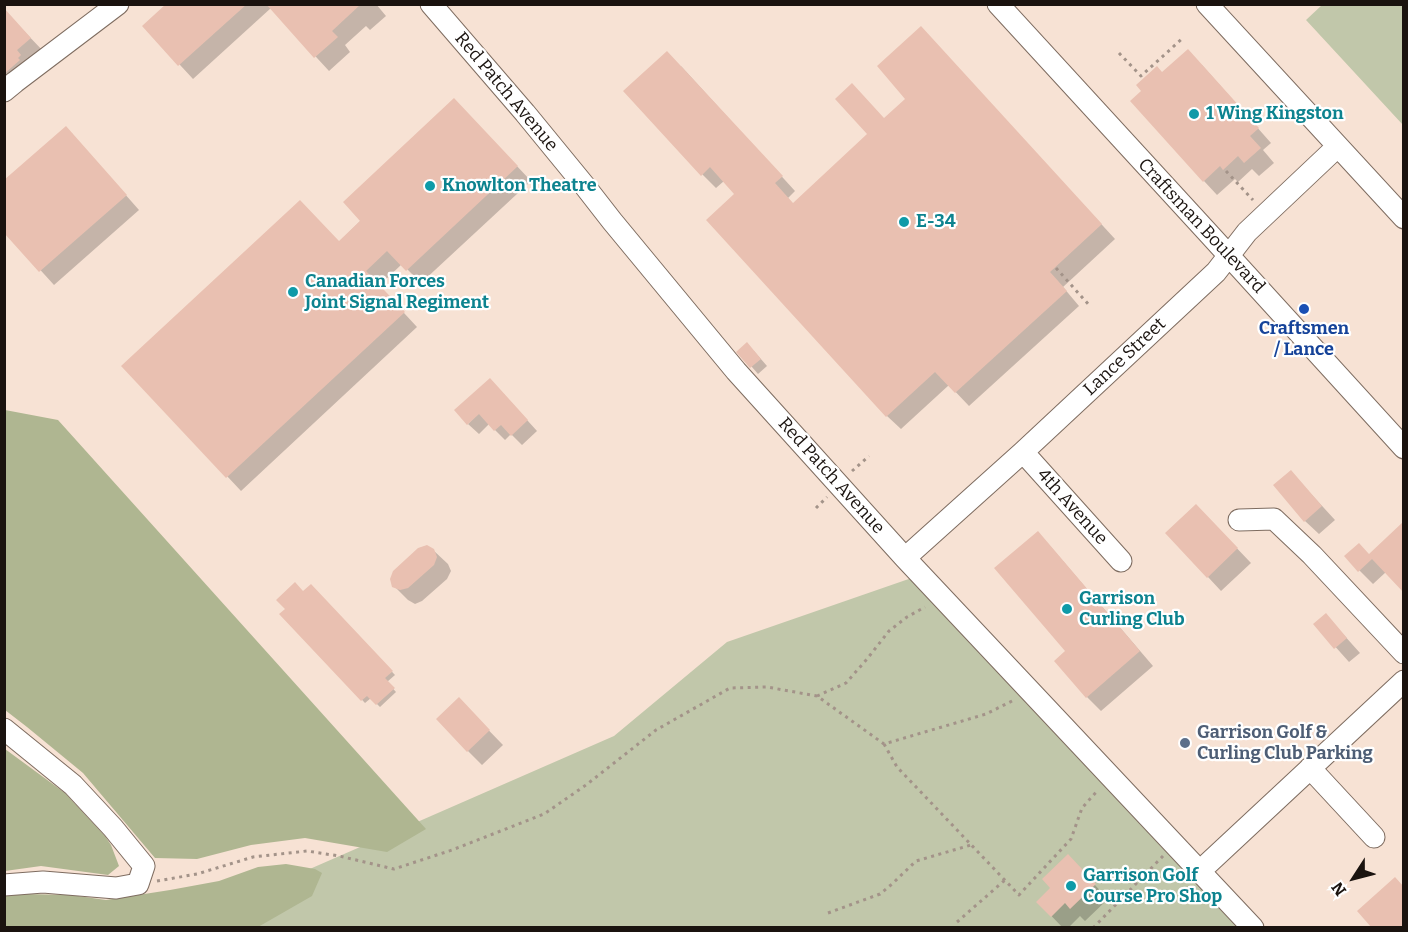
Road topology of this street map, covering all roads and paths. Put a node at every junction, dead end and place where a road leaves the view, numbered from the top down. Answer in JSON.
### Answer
{"nodes":[{"id":1,"x":118,"y":4,"type":"edge"},
{"id":2,"x":432,"y":4,"type":"edge"},
{"id":3,"x":998,"y":4,"type":"edge"},
{"id":4,"x":1207,"y":4,"type":"edge"},
{"id":5,"x":1184,"y":37,"type":"dead end"},
{"id":6,"x":1119,"y":53,"type":"dead end"},
{"id":7,"x":4,"y":92,"type":"edge"},
{"id":8,"x":1337,"y":147,"type":"junction"},
{"id":9,"x":1226,"y":171,"type":"dead end"},
{"id":10,"x":1267,"y":215,"type":"junction"},
{"id":11,"x":1404,"y":218,"type":"edge"},
{"id":12,"x":1229,"y":255,"type":"junction"},
{"id":13,"x":1056,"y":268,"type":"dead end"},
{"id":14,"x":1089,"y":305,"type":"dead end"},
{"id":15,"x":1404,"y":448,"type":"edge"},
{"id":16,"x":1023,"y":452,"type":"junction"},
{"id":17,"x":1239,"y":520,"type":"dead end"},
{"id":18,"x":905,"y":558,"type":"junction"},
{"id":19,"x":1121,"y":561,"type":"dead end"},
{"id":20,"x":940,"y":596,"type":"junction"},
{"id":21,"x":1404,"y":653,"type":"edge"},
{"id":22,"x":1404,"y":681,"type":"edge"},
{"id":23,"x":1031,"y":692,"type":"junction"},
{"id":24,"x":817,"y":696,"type":"junction"},
{"id":25,"x":4,"y":729,"type":"edge"},
{"id":26,"x":884,"y":744,"type":"junction"},
{"id":27,"x":1310,"y":768,"type":"junction"},
{"id":28,"x":1111,"y":777,"type":"junction"},
{"id":29,"x":1374,"y":837,"type":"dead end"},
{"id":30,"x":1174,"y":844,"type":"junction"},
{"id":31,"x":971,"y":845,"type":"junction"},
{"id":32,"x":1200,"y":871,"type":"junction"},
{"id":33,"x":1005,"y":880,"type":"junction"},
{"id":34,"x":138,"y":884,"type":"junction"},
{"id":35,"x":4,"y":885,"type":"edge"},
{"id":36,"x":828,"y":914,"type":"dead end"},
{"id":37,"x":957,"y":922,"type":"dead end"},
{"id":38,"x":1093,"y":927,"type":"edge"},
{"id":39,"x":1254,"y":927,"type":"edge"}],
"edges":[{"from":1,"to":7,"type":"street"},
{"from":2,"to":18,"type":"street","name":"Red Patch Avenue"},
{"from":3,"to":12,"type":"street","name":"Craftsman Boulevard"},
{"from":4,"to":8,"type":"street"},
{"from":5,"to":6,"type":"path"},
{"from":8,"to":10,"type":"street","name":"Lance Street"},
{"from":8,"to":11,"type":"street"},
{"from":9,"to":10,"type":"path"},
{"from":10,"to":12,"type":"street","name":"Lance Street"},
{"from":12,"to":15,"type":"street","name":"Craftsman Boulevard"},
{"from":12,"to":16,"type":"street","name":"Lance Street"},
{"from":13,"to":14,"type":"path"},
{"from":16,"to":18,"type":"street","name":"Lance Street"},
{"from":16,"to":19,"type":"street","name":"4th Avenue"},
{"from":17,"to":21,"type":"street"},
{"from":18,"to":20,"type":"street","name":"Red Patch Avenue"},
{"from":20,"to":23,"type":"street","name":"Red Patch Avenue"},
{"from":20,"to":24,"type":"path"},
{"from":22,"to":27,"type":"street"},
{"from":23,"to":26,"type":"path"},
{"from":23,"to":28,"type":"street","name":"Red Patch Avenue"},
{"from":24,"to":26,"type":"path"},
{"from":24,"to":34,"type":"path"},
{"from":25,"to":34,"type":"street"},
{"from":26,"to":31,"type":"path"},
{"from":27,"to":29,"type":"street"},
{"from":27,"to":32,"type":"street"},
{"from":28,"to":30,"type":"street","name":"Red Patch Avenue"},
{"from":28,"to":33,"type":"path"},
{"from":30,"to":32,"type":"street","name":"Red Patch Avenue"},
{"from":30,"to":38,"type":"path"},
{"from":31,"to":33,"type":"path"},
{"from":31,"to":36,"type":"path"},
{"from":32,"to":39,"type":"street","name":"Red Patch Avenue"},
{"from":33,"to":37,"type":"path"},
{"from":34,"to":35,"type":"street"}]}
